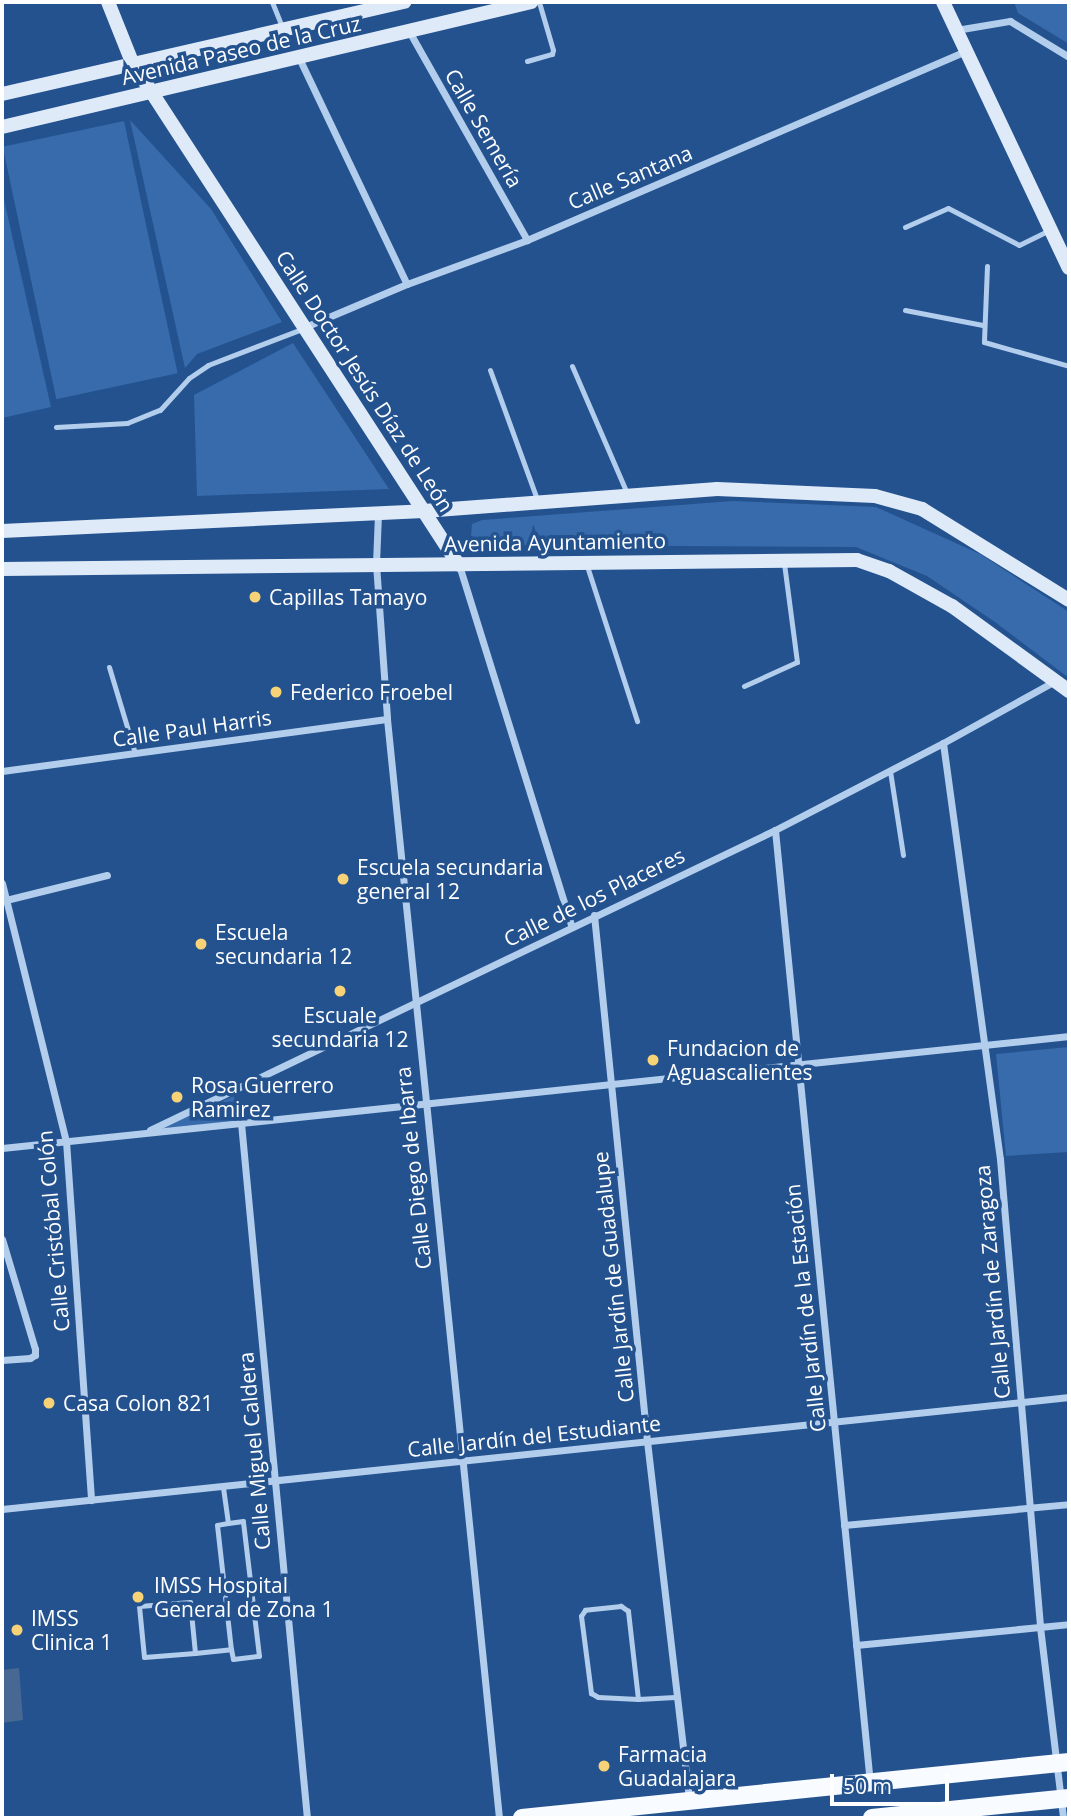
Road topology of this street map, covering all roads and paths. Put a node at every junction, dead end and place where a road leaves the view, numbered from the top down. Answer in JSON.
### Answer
{"nodes":[{"id":1,"x":107,"y":2,"type":"edge"},
{"id":2,"x":272,"y":2,"type":"edge"},
{"id":3,"x":531,"y":2,"type":"edge"},
{"id":4,"x":539,"y":2,"type":"edge"},
{"id":5,"x":943,"y":2,"type":"edge"},
{"id":6,"x":396,"y":3,"type":"edge"},
{"id":7,"x":283,"y":29,"type":"junction"},
{"id":8,"x":955,"y":30,"type":"junction"},
{"id":9,"x":410,"y":33,"type":"junction"},
{"id":10,"x":965,"y":51,"type":"junction"},
{"id":11,"x":1069,"y":57,"type":"edge"},
{"id":12,"x":299,"y":58,"type":"junction"},
{"id":13,"x":527,"y":61,"type":"dead end"},
{"id":14,"x":132,"y":62,"type":"junction"},
{"id":15,"x":151,"y":92,"type":"junction"},
{"id":16,"x":2,"y":94,"type":"edge"},
{"id":17,"x":2,"y":127,"type":"edge"},
{"id":18,"x":905,"y":227,"type":"dead end"},
{"id":19,"x":1050,"y":230,"type":"junction"},
{"id":20,"x":527,"y":240,"type":"junction"},
{"id":21,"x":987,"y":267,"type":"dead end"},
{"id":22,"x":1069,"y":268,"type":"edge"},
{"id":23,"x":407,"y":284,"type":"junction"},
{"id":24,"x":905,"y":310,"type":"dead end"},
{"id":25,"x":984,"y":325,"type":"junction"},
{"id":26,"x":305,"y":327,"type":"junction"},
{"id":27,"x":572,"y":366,"type":"dead end"},
{"id":28,"x":1069,"y":366,"type":"edge"},
{"id":29,"x":490,"y":370,"type":"dead end"},
{"id":30,"x":56,"y":427,"type":"dead end"},
{"id":31,"x":628,"y":496,"type":"junction"},
{"id":32,"x":538,"y":502,"type":"junction"},
{"id":33,"x":424,"y":511,"type":"junction"},
{"id":34,"x":377,"y":513,"type":"junction"},
{"id":35,"x":2,"y":531,"type":"edge"},
{"id":36,"x":783,"y":561,"type":"junction"},
{"id":37,"x":586,"y":563,"type":"junction"},
{"id":38,"x":376,"y":564,"type":"junction"},
{"id":39,"x":458,"y":564,"type":"junction"},
{"id":40,"x":2,"y":569,"type":"edge"},
{"id":41,"x":1069,"y":600,"type":"edge"},
{"id":42,"x":109,"y":667,"type":"dead end"},
{"id":43,"x":1055,"y":681,"type":"junction"},
{"id":44,"x":744,"y":686,"type":"dead end"},
{"id":45,"x":1069,"y":691,"type":"edge"},
{"id":46,"x":387,"y":719,"type":"junction"},
{"id":47,"x":637,"y":721,"type":"dead end"},
{"id":48,"x":943,"y":743,"type":"junction"},
{"id":49,"x":135,"y":753,"type":"junction"},
{"id":50,"x":2,"y":771,"type":"edge"},
{"id":51,"x":891,"y":771,"type":"junction"},
{"id":52,"x":775,"y":830,"type":"junction"},
{"id":53,"x":904,"y":855,"type":"dead end"},
{"id":54,"x":107,"y":875,"type":"dead end"},
{"id":55,"x":2,"y":883,"type":"edge"},
{"id":56,"x":6,"y":900,"type":"junction"},
{"id":57,"x":594,"y":915,"type":"junction"},
{"id":58,"x":572,"y":927,"type":"junction"},
{"id":59,"x":414,"y":1003,"type":"junction"},
{"id":60,"x":1069,"y":1036,"type":"edge"},
{"id":61,"x":985,"y":1045,"type":"junction"},
{"id":62,"x":798,"y":1063,"type":"junction"},
{"id":63,"x":611,"y":1084,"type":"junction"},
{"id":64,"x":424,"y":1104,"type":"junction"},
{"id":65,"x":241,"y":1123,"type":"junction"},
{"id":66,"x":143,"y":1133,"type":"junction"},
{"id":67,"x":66,"y":1141,"type":"junction"},
{"id":68,"x":2,"y":1148,"type":"edge"},
{"id":69,"x":2,"y":1240,"type":"edge"},
{"id":70,"x":2,"y":1360,"type":"edge"},
{"id":71,"x":1069,"y":1397,"type":"edge"},
{"id":72,"x":1020,"y":1402,"type":"junction"},
{"id":73,"x":834,"y":1422,"type":"junction"},
{"id":74,"x":647,"y":1441,"type":"junction"},
{"id":75,"x":462,"y":1461,"type":"junction"},
{"id":76,"x":275,"y":1480,"type":"junction"},
{"id":77,"x":223,"y":1486,"type":"junction"},
{"id":78,"x":91,"y":1500,"type":"junction"},
{"id":79,"x":1069,"y":1504,"type":"edge"},
{"id":80,"x":1030,"y":1508,"type":"junction"},
{"id":81,"x":2,"y":1509,"type":"edge"},
{"id":82,"x":228,"y":1523,"type":"junction"},
{"id":83,"x":844,"y":1525,"type":"junction"},
{"id":84,"x":1069,"y":1624,"type":"edge"},
{"id":85,"x":1040,"y":1627,"type":"junction"},
{"id":86,"x":856,"y":1645,"type":"junction"},
{"id":87,"x":231,"y":1649,"type":"junction"},
{"id":88,"x":195,"y":1653,"type":"junction"},
{"id":89,"x":675,"y":1697,"type":"junction"},
{"id":90,"x":638,"y":1699,"type":"junction"},
{"id":91,"x":1062,"y":1763,"type":"edge"},
{"id":92,"x":870,"y":1783,"type":"junction"},
{"id":93,"x":1065,"y":1799,"type":"edge"},
{"id":94,"x":689,"y":1801,"type":"junction"},
{"id":95,"x":307,"y":1818,"type":"edge"},
{"id":96,"x":499,"y":1818,"type":"edge"},
{"id":97,"x":523,"y":1818,"type":"edge"},
{"id":98,"x":872,"y":1818,"type":"edge"},
{"id":99,"x":880,"y":1818,"type":"edge"},
{"id":100,"x":1063,"y":1818,"type":"edge"}],
"edges":[{"from":1,"to":14,"type":"main road","name":"Calle Doctor Jesús Díaz de León"},
{"from":2,"to":7,"type":"lane"},
{"from":3,"to":9,"type":"main road","name":"Avenida Paseo de la Cruz"},
{"from":4,"to":13,"type":"lane"},
{"from":5,"to":8,"type":"main road"},
{"from":6,"to":7,"type":"main road","name":"Avenida Paseo de la Cruz"},
{"from":7,"to":14,"type":"main road","name":"Avenida Paseo de la Cruz"},
{"from":8,"to":10,"type":"main road"},
{"from":8,"to":11,"type":"street"},
{"from":9,"to":12,"type":"main road","name":"Avenida Paseo de la Cruz"},
{"from":9,"to":20,"type":"street","name":"Calle Semería"},
{"from":10,"to":19,"type":"main road"},
{"from":10,"to":20,"type":"street","name":"Calle Santana"},
{"from":12,"to":15,"type":"main road","name":"Avenida Paseo de la Cruz"},
{"from":12,"to":23,"type":"street"},
{"from":14,"to":15,"type":"main road","name":"Calle Doctor Jesús Díaz de León"},
{"from":14,"to":16,"type":"main road","name":"Avenida Paseo de la Cruz"},
{"from":15,"to":17,"type":"main road","name":"Avenida Paseo de la Cruz"},
{"from":15,"to":26,"type":"main road","name":"Calle Doctor Jesús Díaz de León"},
{"from":18,"to":19,"type":"lane"},
{"from":19,"to":22,"type":"main road"},
{"from":20,"to":23,"type":"street","name":"Calle Santana"},
{"from":21,"to":25,"type":"lane"},
{"from":23,"to":26,"type":"street","name":"Calle Santana"},
{"from":24,"to":25,"type":"lane"},
{"from":25,"to":28,"type":"lane"},
{"from":26,"to":30,"type":"lane"},
{"from":26,"to":33,"type":"main road","name":"Calle Doctor Jesús Díaz de León"},
{"from":27,"to":31,"type":"lane"},
{"from":29,"to":32,"type":"lane"},
{"from":31,"to":32,"type":"main road","name":"Avenida Ayuntamiento"},
{"from":31,"to":41,"type":"main road","name":"Avenida Ayuntamiento"},
{"from":32,"to":33,"type":"main road","name":"Avenida Ayuntamiento"},
{"from":33,"to":34,"type":"main road","name":"Avenida Ayuntamiento"},
{"from":33,"to":39,"type":"main road","name":"Calle Doctor Jesús Díaz de León"},
{"from":34,"to":35,"type":"main road","name":"Avenida Ayuntamiento"},
{"from":34,"to":38,"type":"street","name":"Calle Diego de Ibarra"},
{"from":36,"to":37,"type":"main road","name":"Avenida Ayuntamiento"},
{"from":36,"to":43,"type":"main road","name":"Avenida Ayuntamiento"},
{"from":36,"to":44,"type":"lane"},
{"from":37,"to":39,"type":"main road","name":"Avenida Ayuntamiento"},
{"from":37,"to":47,"type":"lane"},
{"from":38,"to":39,"type":"main road","name":"Avenida Ayuntamiento"},
{"from":38,"to":40,"type":"main road","name":"Avenida Ayuntamiento"},
{"from":38,"to":46,"type":"street","name":"Calle Diego de Ibarra"},
{"from":39,"to":58,"type":"street","name":"Calle Doctor Jesús Díaz de León"},
{"from":42,"to":49,"type":"lane"},
{"from":43,"to":45,"type":"main road","name":"Avenida Ayuntamiento"},
{"from":43,"to":48,"type":"street","name":"Calle de los Placeres"},
{"from":46,"to":49,"type":"street","name":"Calle Paul Harris"},
{"from":46,"to":59,"type":"street","name":"Calle Diego de Ibarra"},
{"from":48,"to":51,"type":"street","name":"Calle de los Placeres"},
{"from":48,"to":61,"type":"street","name":"Calle Jardín de Zaragoza"},
{"from":49,"to":50,"type":"street","name":"Calle Paul Harris"},
{"from":51,"to":52,"type":"street","name":"Calle de los Placeres"},
{"from":51,"to":53,"type":"lane"},
{"from":52,"to":57,"type":"street","name":"Calle de los Placeres"},
{"from":52,"to":62,"type":"street","name":"Calle Jardín de la Estación"},
{"from":54,"to":56,"type":"street"},
{"from":55,"to":56,"type":"street","name":"Calle Cristóbal Colón"},
{"from":56,"to":67,"type":"street","name":"Calle Cristóbal Colón"},
{"from":57,"to":58,"type":"street","name":"Calle de los Placeres"},
{"from":57,"to":63,"type":"street","name":"Calle Jardín de Guadalupe"},
{"from":58,"to":59,"type":"street","name":"Calle de los Placeres"},
{"from":59,"to":64,"type":"street","name":"Calle Diego de Ibarra"},
{"from":59,"to":66,"type":"street","name":"Calle de los Placeres"},
{"from":60,"to":61,"type":"street"},
{"from":61,"to":62,"type":"street"},
{"from":61,"to":72,"type":"street","name":"Calle Jardín de Zaragoza"},
{"from":62,"to":63,"type":"street"},
{"from":62,"to":73,"type":"street","name":"Calle Jardín de la Estación"},
{"from":63,"to":64,"type":"street"},
{"from":63,"to":74,"type":"street","name":"Calle Jardín de Guadalupe"},
{"from":64,"to":65,"type":"street"},
{"from":64,"to":75,"type":"street","name":"Calle Diego de Ibarra"},
{"from":65,"to":66,"type":"street"},
{"from":65,"to":76,"type":"street","name":"Calle Miguel Caldera"},
{"from":66,"to":67,"type":"street"},
{"from":67,"to":68,"type":"street"},
{"from":67,"to":78,"type":"street","name":"Calle Cristóbal Colón"},
{"from":69,"to":70,"type":"street"},
{"from":71,"to":72,"type":"street","name":"Calle Jardín del Estudiante"},
{"from":72,"to":73,"type":"street","name":"Calle Jardín del Estudiante"},
{"from":72,"to":80,"type":"street","name":"Calle Jardín de Zaragoza"},
{"from":73,"to":74,"type":"street","name":"Calle Jardín del Estudiante"},
{"from":73,"to":83,"type":"street","name":"Calle Jardín de la Estación"},
{"from":74,"to":75,"type":"street","name":"Calle Jardín del Estudiante"},
{"from":74,"to":89,"type":"street","name":"Calle Jardín de Guadalupe"},
{"from":75,"to":76,"type":"street","name":"Calle Jardín del Estudiante"},
{"from":75,"to":96,"type":"street","name":"Calle Diego de Ibarra"},
{"from":76,"to":77,"type":"street","name":"Calle Jardín del Estudiante"},
{"from":76,"to":95,"type":"street","name":"Calle Miguel Caldera"},
{"from":77,"to":78,"type":"street","name":"Calle Jardín del Estudiante"},
{"from":77,"to":82,"type":"lane"},
{"from":78,"to":81,"type":"street","name":"Calle Jardín del Estudiante"},
{"from":79,"to":80,"type":"street"},
{"from":80,"to":83,"type":"street"},
{"from":80,"to":85,"type":"street","name":"Calle Jardín de Zaragoza"},
{"from":82,"to":87,"type":"lane"},
{"from":82,"to":87,"type":"lane"},
{"from":83,"to":86,"type":"street","name":"Calle Jardín de la Estación"},
{"from":84,"to":85,"type":"street"},
{"from":85,"to":86,"type":"street"},
{"from":85,"to":91,"type":"street","name":"Calle Jardín de Zaragoza"},
{"from":86,"to":92,"type":"street","name":"Calle Jardín de la Estación"},
{"from":87,"to":88,"type":"lane"},
{"from":88,"to":88,"type":"lane"},
{"from":89,"to":90,"type":"lane"},
{"from":89,"to":94,"type":"street","name":"Calle Jardín de Guadalupe"},
{"from":90,"to":90,"type":"lane"},
{"from":91,"to":92,"type":"main road"},
{"from":91,"to":93,"type":"street","name":"Calle Jardín de Zaragoza"},
{"from":92,"to":94,"type":"main road"},
{"from":93,"to":99,"type":"main road"},
{"from":93,"to":100,"type":"street","name":"Calle Jardín de Zaragoza"},
{"from":94,"to":97,"type":"main road"},
{"from":98,"to":99,"type":"main road"}]}
